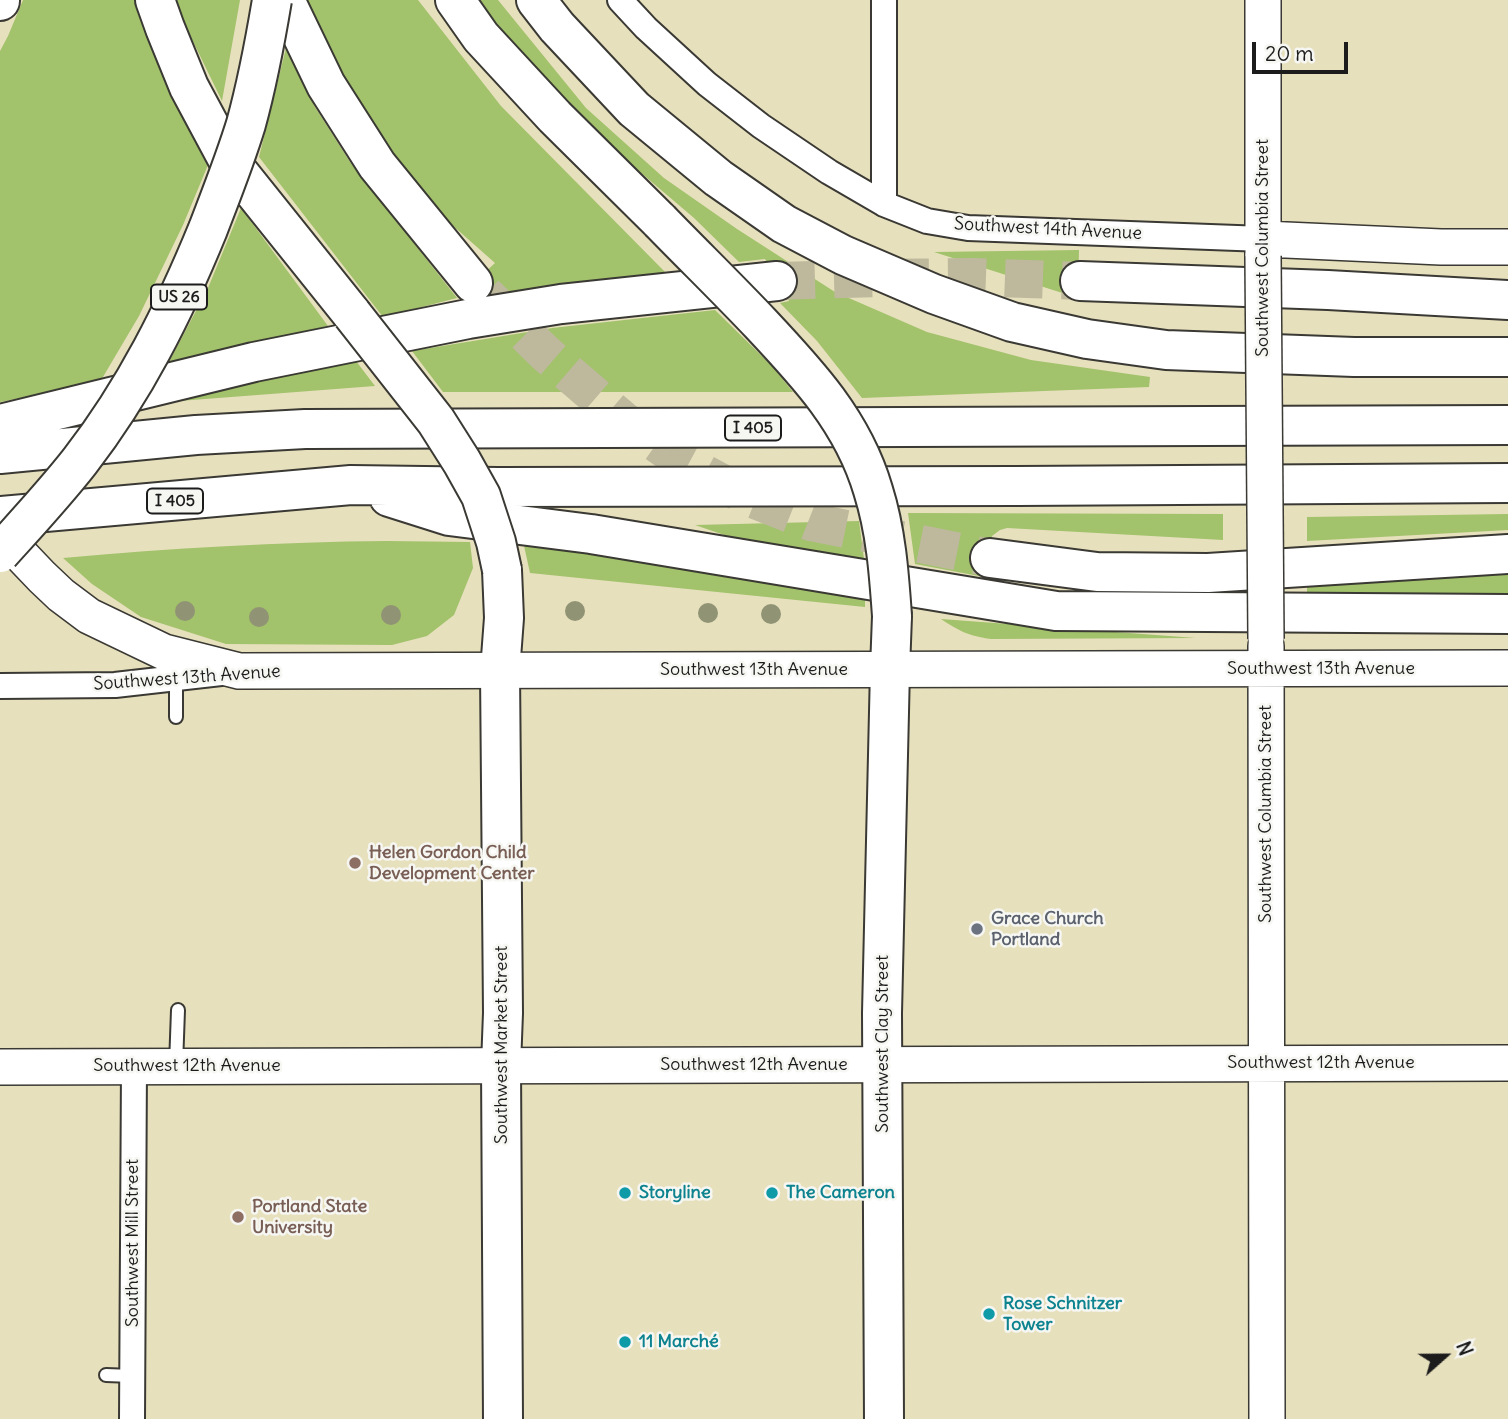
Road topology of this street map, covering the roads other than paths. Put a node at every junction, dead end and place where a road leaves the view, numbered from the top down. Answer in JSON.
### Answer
{"nodes":[{"id":1,"x":155,"y":0,"type":"edge"},
{"id":2,"x":272,"y":0,"type":"edge"},
{"id":3,"x":285,"y":0,"type":"edge"},
{"id":4,"x":455,"y":0,"type":"edge"},
{"id":5,"x":536,"y":0,"type":"edge"},
{"id":6,"x":620,"y":0,"type":"edge"},
{"id":7,"x":884,"y":0,"type":"edge"},
{"id":8,"x":1263,"y":0,"type":"edge"},
{"id":9,"x":884,"y":204,"type":"junction"},
{"id":10,"x":1508,"y":247,"type":"edge"},
{"id":11,"x":1264,"y":248,"type":"junction"},
{"id":12,"x":777,"y":281,"type":"tunnel mouth"},
{"id":13,"x":1080,"y":281,"type":"tunnel mouth"},
{"id":14,"x":473,"y":283,"type":"tunnel mouth"},
{"id":15,"x":1508,"y":300,"type":"edge"},
{"id":16,"x":1508,"y":357,"type":"edge"},
{"id":17,"x":0,"y":424,"type":"edge"},
{"id":18,"x":1508,"y":425,"type":"edge"},
{"id":19,"x":0,"y":454,"type":"edge"},
{"id":20,"x":1508,"y":483,"type":"edge"},
{"id":21,"x":351,"y":485,"type":"junction"},
{"id":22,"x":0,"y":516,"type":"edge"},
{"id":23,"x":0,"y":533,"type":"edge"},
{"id":24,"x":0,"y":552,"type":"edge"},
{"id":25,"x":1508,"y":554,"type":"edge"},
{"id":26,"x":990,"y":558,"type":"tunnel mouth"},
{"id":27,"x":1508,"y":614,"type":"edge"},
{"id":28,"x":1266,"y":654,"type":"junction"},
{"id":29,"x":1508,"y":668,"type":"edge"},
{"id":30,"x":890,"y":670,"type":"junction"},
{"id":31,"x":239,"y":671,"type":"junction"},
{"id":32,"x":500,"y":671,"type":"junction"},
{"id":33,"x":176,"y":678,"type":"junction"},
{"id":34,"x":0,"y":686,"type":"edge"},
{"id":35,"x":176,"y":717,"type":"dead end"},
{"id":36,"x":178,"y":1010,"type":"dead end"},
{"id":37,"x":1267,"y":1063,"type":"junction"},
{"id":38,"x":1508,"y":1063,"type":"edge"},
{"id":39,"x":882,"y":1064,"type":"junction"},
{"id":40,"x":501,"y":1065,"type":"junction"},
{"id":41,"x":134,"y":1066,"type":"junction"},
{"id":42,"x":176,"y":1066,"type":"junction"},
{"id":43,"x":0,"y":1067,"type":"edge"},
{"id":44,"x":106,"y":1376,"type":"dead end"},
{"id":45,"x":132,"y":1376,"type":"junction"},
{"id":46,"x":132,"y":1419,"type":"edge"},
{"id":47,"x":503,"y":1419,"type":"edge"},
{"id":48,"x":884,"y":1419,"type":"edge"},
{"id":49,"x":1267,"y":1419,"type":"edge"}],
"edges":[{"from":1,"to":32,"type":"main road","name":"Southwest Market Street","bridge":true},
{"from":2,"to":24,"type":"main road","number":"US 26","bridge":true},
{"from":3,"to":14,"type":"main road"},
{"from":4,"to":30,"type":"main road","name":"Southwest Clay Street","bridge":true},
{"from":5,"to":16,"type":"main road"},
{"from":6,"to":9,"type":"street","name":"Southwest 14th Avenue"},
{"from":7,"to":9,"type":"street"},
{"from":8,"to":11,"type":"main road","name":"Southwest Columbia Street"},
{"from":9,"to":11,"type":"street","name":"Southwest 14th Avenue"},
{"from":10,"to":11,"type":"main road","name":"Southwest 14th Avenue"},
{"from":11,"to":28,"type":"main road","name":"Southwest Columbia Street","bridge":true},
{"from":12,"to":17,"type":"main road"},
{"from":13,"to":15,"type":"main road"},
{"from":18,"to":19,"type":"main road","number":"I 405"},
{"from":20,"to":21,"type":"main road","number":"I 405"},
{"from":21,"to":22,"type":"main road","number":"I 405"},
{"from":21,"to":27,"type":"main road"},
{"from":23,"to":31,"type":"main road"},
{"from":25,"to":26,"type":"main road"},
{"from":28,"to":29,"type":"main road","name":"Southwest 13th Avenue"},
{"from":28,"to":30,"type":"main road","name":"Southwest 13th Avenue"},
{"from":28,"to":37,"type":"main road","name":"Southwest Columbia Street"},
{"from":30,"to":32,"type":"main road","name":"Southwest 13th Avenue"},
{"from":30,"to":39,"type":"main road","name":"Southwest Clay Street"},
{"from":31,"to":32,"type":"main road","name":"Southwest 13th Avenue"},
{"from":31,"to":33,"type":"street","name":"Southwest 13th Avenue"},
{"from":32,"to":40,"type":"main road","name":"Southwest Market Street"},
{"from":33,"to":34,"type":"street","name":"Southwest 13th Avenue"},
{"from":33,"to":35,"type":"lane"},
{"from":36,"to":42,"type":"lane"},
{"from":37,"to":38,"type":"main road","name":"Southwest 12th Avenue"},
{"from":37,"to":39,"type":"main road","name":"Southwest 12th Avenue"},
{"from":37,"to":49,"type":"main road","name":"Southwest Columbia Street"},
{"from":39,"to":40,"type":"main road","name":"Southwest 12th Avenue"},
{"from":39,"to":48,"type":"main road","name":"Southwest Clay Street"},
{"from":40,"to":42,"type":"main road","name":"Southwest 12th Avenue"},
{"from":40,"to":47,"type":"main road","name":"Southwest Market Street"},
{"from":41,"to":42,"type":"main road","name":"Southwest 12th Avenue"},
{"from":41,"to":43,"type":"main road","name":"Southwest 12th Avenue"},
{"from":41,"to":45,"type":"street","name":"Southwest Mill Street"},
{"from":44,"to":45,"type":"lane"},
{"from":45,"to":46,"type":"street","name":"Southwest Mill Street"}]}
